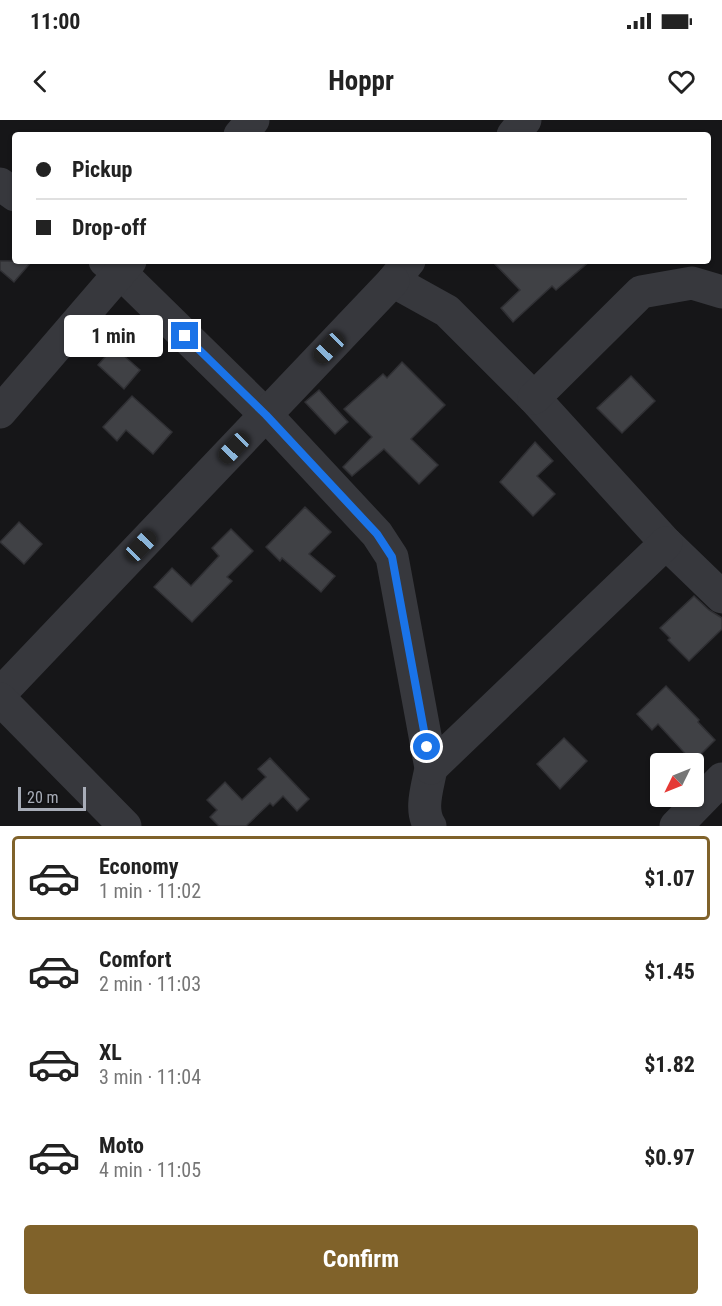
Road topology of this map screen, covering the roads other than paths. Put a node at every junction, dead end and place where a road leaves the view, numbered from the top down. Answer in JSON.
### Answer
{"nodes":[{"id":1,"x":253,"y":120,"type":"edge"},
{"id":2,"x":525,"y":120,"type":"edge"},
{"id":3,"x":243,"y":132,"type":"edge"},
{"id":4,"x":515,"y":132,"type":"edge"},
{"id":5,"x":118,"y":265,"type":"edge"},
{"id":6,"x":401,"y":271,"type":"edge"},
{"id":7,"x":722,"y":292,"type":"edge"},
{"id":8,"x":534,"y":398,"type":"junction"},
{"id":9,"x":0,"y":412,"type":"edge"},
{"id":10,"x":266,"y":415,"type":"junction"},
{"id":11,"x":666,"y":543,"type":"junction"},
{"id":12,"x":722,"y":597,"type":"edge"},
{"id":13,"x":0,"y":694,"type":"edge"},
{"id":14,"x":0,"y":699,"type":"edge"},
{"id":15,"x":431,"y":768,"type":"junction"},
{"id":16,"x":722,"y":779,"type":"edge"},
{"id":17,"x":125,"y":826,"type":"edge"},
{"id":18,"x":430,"y":826,"type":"edge"},
{"id":19,"x":676,"y":826,"type":"edge"}],
"edges":[{"from":1,"to":3,"type":"street"},
{"from":2,"to":4,"type":"street"},
{"from":5,"to":9,"type":"street"},
{"from":5,"to":10,"type":"street"},
{"from":6,"to":8,"type":"street"},
{"from":6,"to":10,"type":"street"},
{"from":7,"to":8,"type":"street"},
{"from":8,"to":11,"type":"street"},
{"from":10,"to":13,"type":"street"},
{"from":10,"to":15,"type":"street"},
{"from":11,"to":12,"type":"street"},
{"from":11,"to":15,"type":"street"},
{"from":14,"to":17,"type":"street"},
{"from":15,"to":18,"type":"street"},
{"from":16,"to":19,"type":"street"}]}
